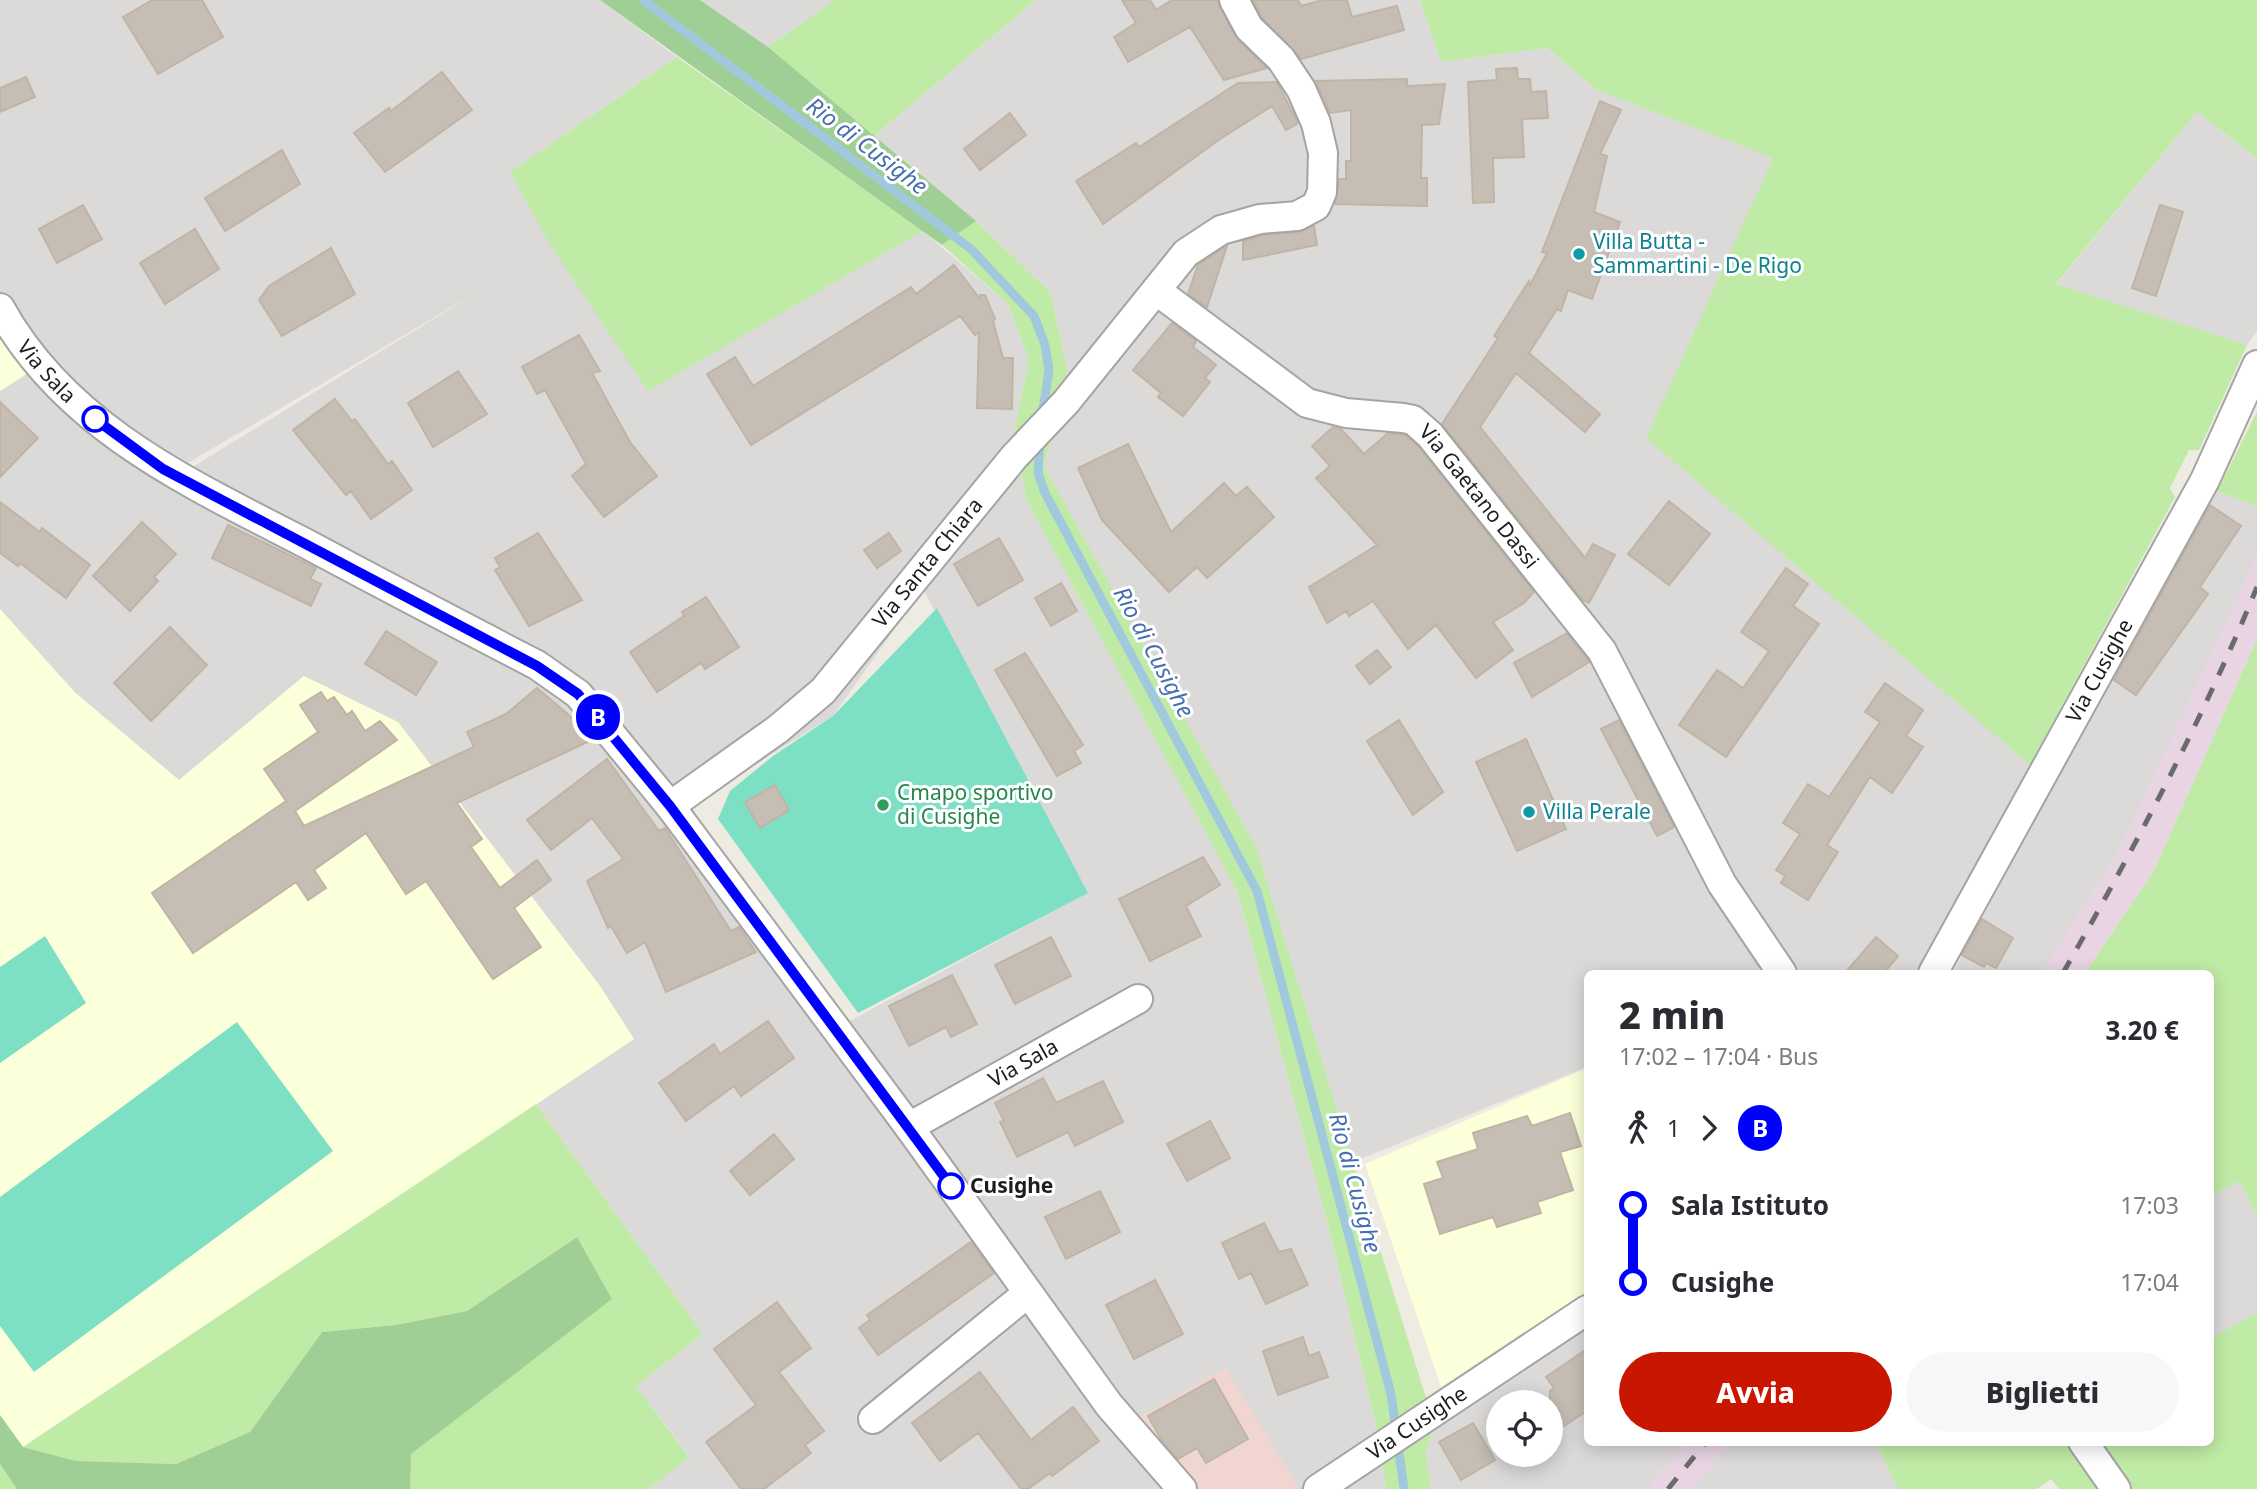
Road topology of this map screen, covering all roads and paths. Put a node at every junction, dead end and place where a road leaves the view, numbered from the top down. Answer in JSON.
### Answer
{"nodes":[{"id":1,"x":1234,"y":0,"type":"edge"},
{"id":2,"x":1157,"y":291,"type":"junction"},
{"id":3,"x":0,"y":308,"type":"edge"},
{"id":4,"x":2257,"y":365,"type":"edge"},
{"id":5,"x":670,"y":806,"type":"junction"},
{"id":6,"x":1780,"y":970,"type":"edge"},
{"id":7,"x":1935,"y":970,"type":"edge"},
{"id":8,"x":1138,"y":999,"type":"dead end"},
{"id":9,"x":909,"y":1127,"type":"junction"},
{"id":10,"x":1028,"y":1293,"type":"junction"},
{"id":11,"x":1584,"y":1312,"type":"edge"},
{"id":12,"x":873,"y":1419,"type":"dead end"},
{"id":13,"x":2085,"y":1446,"type":"edge"},
{"id":14,"x":1182,"y":1489,"type":"edge"},
{"id":15,"x":1318,"y":1489,"type":"edge"},
{"id":16,"x":2116,"y":1489,"type":"edge"}],
"edges":[{"from":1,"to":2,"type":"street"},
{"from":2,"to":5,"type":"street","name":"Via Santa Chiara"},
{"from":2,"to":6,"type":"street","name":"Via Gaetano Dassi"},
{"from":3,"to":5,"type":"street","name":"Via Sala"},
{"from":4,"to":7,"type":"street","name":"Via Cusighe"},
{"from":5,"to":9,"type":"street","name":"Via Sala"},
{"from":8,"to":9,"type":"street","name":"Via Sala"},
{"from":9,"to":10,"type":"street","name":"Via Sala"},
{"from":10,"to":12,"type":"street"},
{"from":10,"to":14,"type":"street","name":"Via Sala"},
{"from":11,"to":15,"type":"street","name":"Via Cusighe"},
{"from":13,"to":16,"type":"street"}]}
